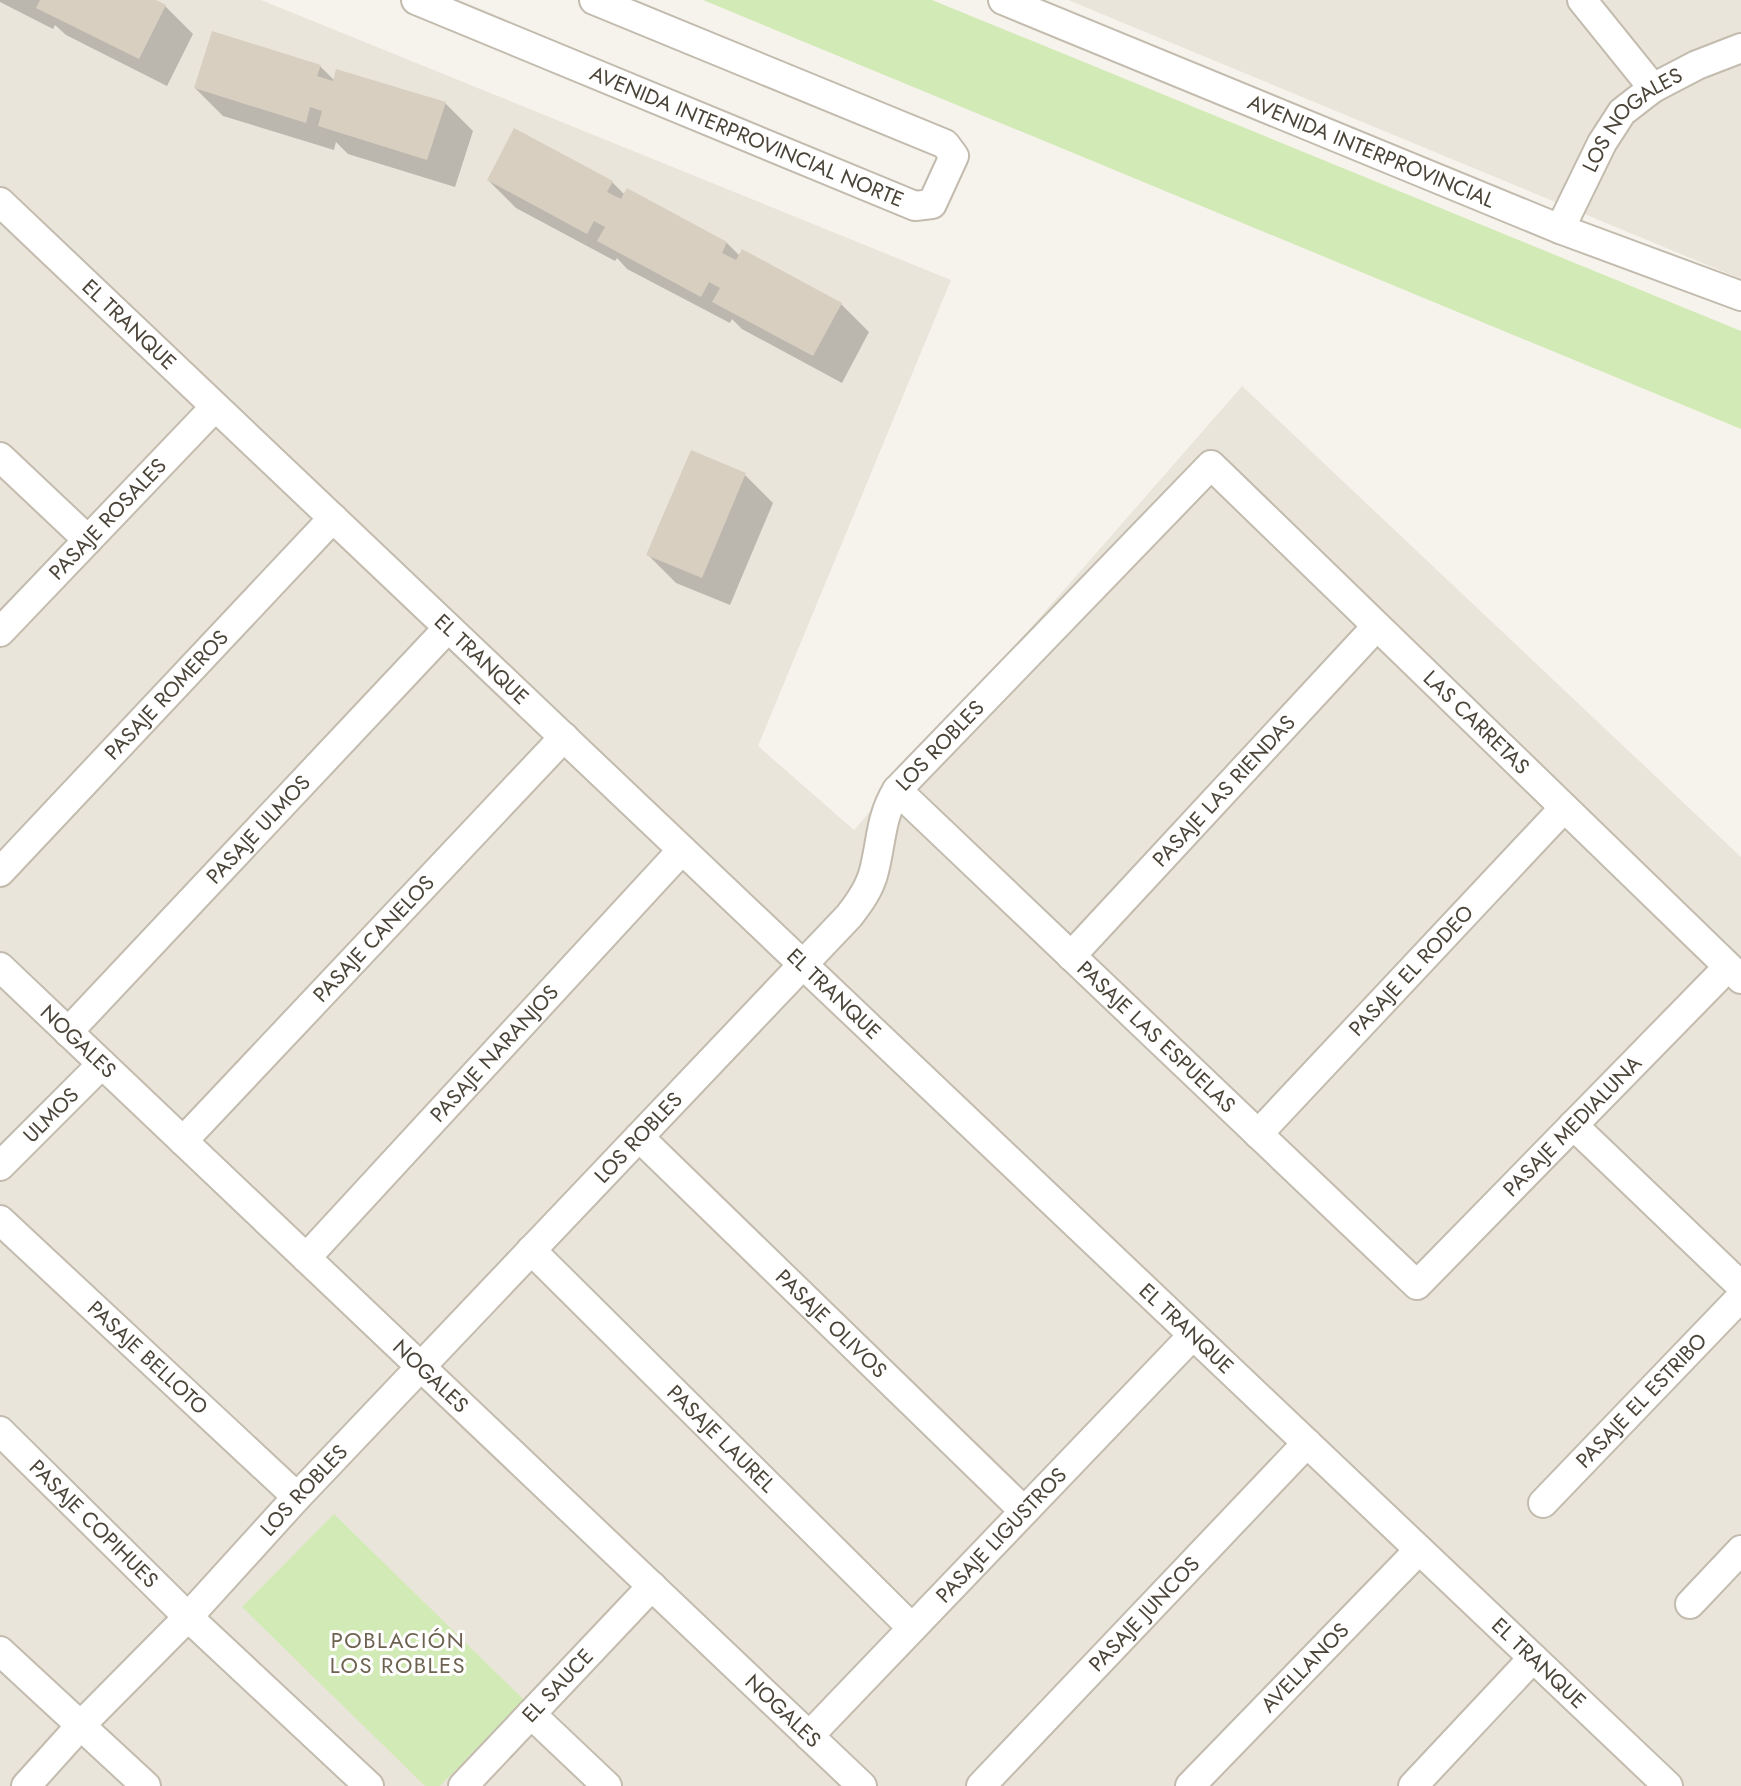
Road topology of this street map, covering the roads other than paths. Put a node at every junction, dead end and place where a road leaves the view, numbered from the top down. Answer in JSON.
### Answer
{"nodes":[{"id":1,"x":416,"y":0,"type":"edge"},
{"id":2,"x":594,"y":0,"type":"edge"},
{"id":3,"x":1003,"y":0,"type":"edge"},
{"id":4,"x":1581,"y":0,"type":"edge"},
{"id":5,"x":1741,"y":48,"type":"edge"},
{"id":6,"x":1653,"y":88,"type":"junction"},
{"id":7,"x":0,"y":202,"type":"edge"},
{"id":8,"x":1560,"y":229,"type":"junction"},
{"id":9,"x":1741,"y":296,"type":"edge"},
{"id":10,"x":215,"y":407,"type":"junction"},
{"id":11,"x":0,"y":457,"type":"edge"},
{"id":12,"x":1211,"y":465,"type":"joint"},
{"id":13,"x":333,"y":518,"type":"junction"},
{"id":14,"x":88,"y":540,"type":"junction"},
{"id":15,"x":1376,"y":627,"type":"junction"},
{"id":16,"x":448,"y":628,"type":"junction"},
{"id":17,"x":0,"y":632,"type":"edge"},
{"id":18,"x":564,"y":737,"type":"junction"},
{"id":19,"x":897,"y":790,"type":"junction"},
{"id":20,"x":1564,"y":808,"type":"junction"},
{"id":21,"x":682,"y":850,"type":"junction"},
{"id":22,"x":0,"y":872,"type":"edge"},
{"id":23,"x":1071,"y":956,"type":"junction"},
{"id":24,"x":802,"y":964,"type":"junction"},
{"id":25,"x":0,"y":967,"type":"edge"},
{"id":26,"x":1735,"y":973,"type":"edge"},
{"id":27,"x":68,"y":1032,"type":"junction"},
{"id":28,"x":102,"y":1064,"type":"junction"},
{"id":29,"x":1573,"y":1125,"type":"junction"},
{"id":30,"x":1258,"y":1134,"type":"junction"},
{"id":31,"x":639,"y":1137,"type":"junction"},
{"id":32,"x":183,"y":1141,"type":"junction"},
{"id":33,"x":0,"y":1166,"type":"edge"},
{"id":34,"x":0,"y":1220,"type":"edge"},
{"id":35,"x":531,"y":1250,"type":"junction"},
{"id":36,"x":306,"y":1258,"type":"junction"},
{"id":37,"x":1417,"y":1286,"type":"joint"},
{"id":38,"x":1741,"y":1286,"type":"edge"},
{"id":39,"x":1741,"y":1297,"type":"edge"},
{"id":40,"x":1193,"y":1335,"type":"junction"},
{"id":41,"x":421,"y":1366,"type":"junction"},
{"id":42,"x":0,"y":1431,"type":"edge"},
{"id":43,"x":1307,"y":1443,"type":"junction"},
{"id":44,"x":297,"y":1497,"type":"junction"},
{"id":45,"x":1543,"y":1503,"type":"dead end"},
{"id":46,"x":1024,"y":1511,"type":"junction"},
{"id":47,"x":1419,"y":1550,"type":"junction"},
{"id":48,"x":1741,"y":1550,"type":"edge"},
{"id":49,"x":652,"y":1586,"type":"junction"},
{"id":50,"x":1690,"y":1604,"type":"dead end"},
{"id":51,"x":188,"y":1617,"type":"junction"},
{"id":52,"x":912,"y":1628,"type":"junction"},
{"id":53,"x":0,"y":1650,"type":"edge"},
{"id":54,"x":1533,"y":1658,"type":"junction"},
{"id":55,"x":531,"y":1714,"type":"junction"},
{"id":56,"x":81,"y":1725,"type":"junction"},
{"id":57,"x":809,"y":1736,"type":"junction"},
{"id":58,"x":1656,"y":1782,"type":"edge"},
{"id":59,"x":26,"y":1786,"type":"edge"},
{"id":60,"x":146,"y":1786,"type":"edge"},
{"id":61,"x":369,"y":1786,"type":"edge"},
{"id":62,"x":463,"y":1786,"type":"edge"},
{"id":63,"x":606,"y":1786,"type":"edge"},
{"id":64,"x":862,"y":1786,"type":"edge"},
{"id":65,"x":981,"y":1786,"type":"edge"},
{"id":66,"x":1190,"y":1786,"type":"edge"},
{"id":67,"x":1413,"y":1786,"type":"edge"}],
"edges":[{"from":1,"to":2,"type":"street","name":"AVENIDA INTERPROVINCIAL NORTE"},
{"from":3,"to":8,"type":"street","name":"AVENIDA INTERPROVINCIAL"},
{"from":4,"to":6,"type":"street"},
{"from":5,"to":6,"type":"street","name":"LOS NOGALES"},
{"from":6,"to":8,"type":"street","name":"LOS NOGALES"},
{"from":7,"to":10,"type":"street","name":"EL TRANQUE"},
{"from":8,"to":9,"type":"street","name":"AVENIDA INTERPROVINCIAL"},
{"from":10,"to":13,"type":"street","name":"EL TRANQUE"},
{"from":10,"to":14,"type":"street","name":"PASAJE ROSALES"},
{"from":11,"to":14,"type":"street"},
{"from":12,"to":15,"type":"street","name":"LAS CARRETAS"},
{"from":12,"to":19,"type":"street","name":"LOS ROBLES"},
{"from":13,"to":16,"type":"street","name":"EL TRANQUE"},
{"from":13,"to":22,"type":"street","name":"PASAJE ROMEROS"},
{"from":14,"to":17,"type":"street","name":"PASAJE ROSALES"},
{"from":15,"to":20,"type":"street","name":"LAS CARRETAS"},
{"from":15,"to":23,"type":"street","name":"PASAJE LAS RIENDAS"},
{"from":16,"to":18,"type":"street","name":"EL TRANQUE"},
{"from":16,"to":27,"type":"street","name":"PASAJE ULMOS"},
{"from":18,"to":21,"type":"street","name":"EL TRANQUE"},
{"from":18,"to":32,"type":"street","name":"PASAJE CANELOS"},
{"from":19,"to":23,"type":"street","name":"PASAJE LAS ESPUELAS"},
{"from":19,"to":24,"type":"street","name":"LOS ROBLES"},
{"from":20,"to":26,"type":"street","name":"LAS CARRETAS"},
{"from":20,"to":30,"type":"street","name":"PASAJE EL RODEO"},
{"from":21,"to":24,"type":"street","name":"EL TRANQUE"},
{"from":21,"to":36,"type":"street","name":"PASAJE NARANJOS"},
{"from":23,"to":30,"type":"street","name":"PASAJE LAS ESPUELAS"},
{"from":24,"to":31,"type":"street","name":"LOS ROBLES"},
{"from":24,"to":40,"type":"street","name":"EL TRANQUE"},
{"from":25,"to":27,"type":"street","name":"NOGALES"},
{"from":26,"to":29,"type":"street","name":"PASAJE MEDIALUNA"},
{"from":27,"to":28,"type":"street","name":"NOGALES"},
{"from":28,"to":32,"type":"street","name":"NOGALES"},
{"from":28,"to":33,"type":"street","name":"ULMOS"},
{"from":29,"to":37,"type":"street","name":"PASAJE MEDIALUNA"},
{"from":29,"to":38,"type":"street"},
{"from":30,"to":37,"type":"street","name":"PASAJE LAS ESPUELAS"},
{"from":31,"to":35,"type":"street","name":"LOS ROBLES"},
{"from":31,"to":46,"type":"street","name":"PASAJE OLIVOS"},
{"from":32,"to":36,"type":"street","name":"NOGALES"},
{"from":34,"to":44,"type":"street","name":"PASAJE BELLOTO"},
{"from":35,"to":41,"type":"street","name":"LOS ROBLES"},
{"from":35,"to":52,"type":"street","name":"PASAJE LAUREL"},
{"from":36,"to":41,"type":"street","name":"NOGALES"},
{"from":39,"to":45,"type":"street","name":"PASAJE EL ESTRIBO"},
{"from":40,"to":43,"type":"street","name":"EL TRANQUE"},
{"from":40,"to":46,"type":"street","name":"PASAJE LIGUSTROS"},
{"from":41,"to":44,"type":"street","name":"LOS ROBLES"},
{"from":41,"to":49,"type":"street","name":"NOGALES"},
{"from":42,"to":51,"type":"street","name":"PASAJE COPIHUES"},
{"from":43,"to":47,"type":"street","name":"EL TRANQUE"},
{"from":43,"to":65,"type":"street","name":"PASAJE JUNCOS"},
{"from":44,"to":51,"type":"street","name":"LOS ROBLES"},
{"from":46,"to":52,"type":"street","name":"PASAJE LIGUSTROS"},
{"from":47,"to":54,"type":"street","name":"EL TRANQUE"},
{"from":47,"to":66,"type":"street","name":"AVELLANOS"},
{"from":48,"to":50,"type":"street"},
{"from":49,"to":55,"type":"street","name":"EL SAUCE"},
{"from":49,"to":57,"type":"street","name":"NOGALES"},
{"from":51,"to":56,"type":"street","name":"LOS ROBLES"},
{"from":51,"to":61,"type":"street","name":"PASAJE COPIHUES"},
{"from":52,"to":57,"type":"street","name":"PASAJE LIGUSTROS"},
{"from":53,"to":56,"type":"street"},
{"from":54,"to":58,"type":"street","name":"EL TRANQUE"},
{"from":54,"to":67,"type":"street"},
{"from":55,"to":62,"type":"street","name":"EL SAUCE"},
{"from":55,"to":63,"type":"street"},
{"from":56,"to":59,"type":"street","name":"LOS ROBLES"},
{"from":56,"to":60,"type":"street"},
{"from":57,"to":64,"type":"street","name":"NOGALES"}]}
